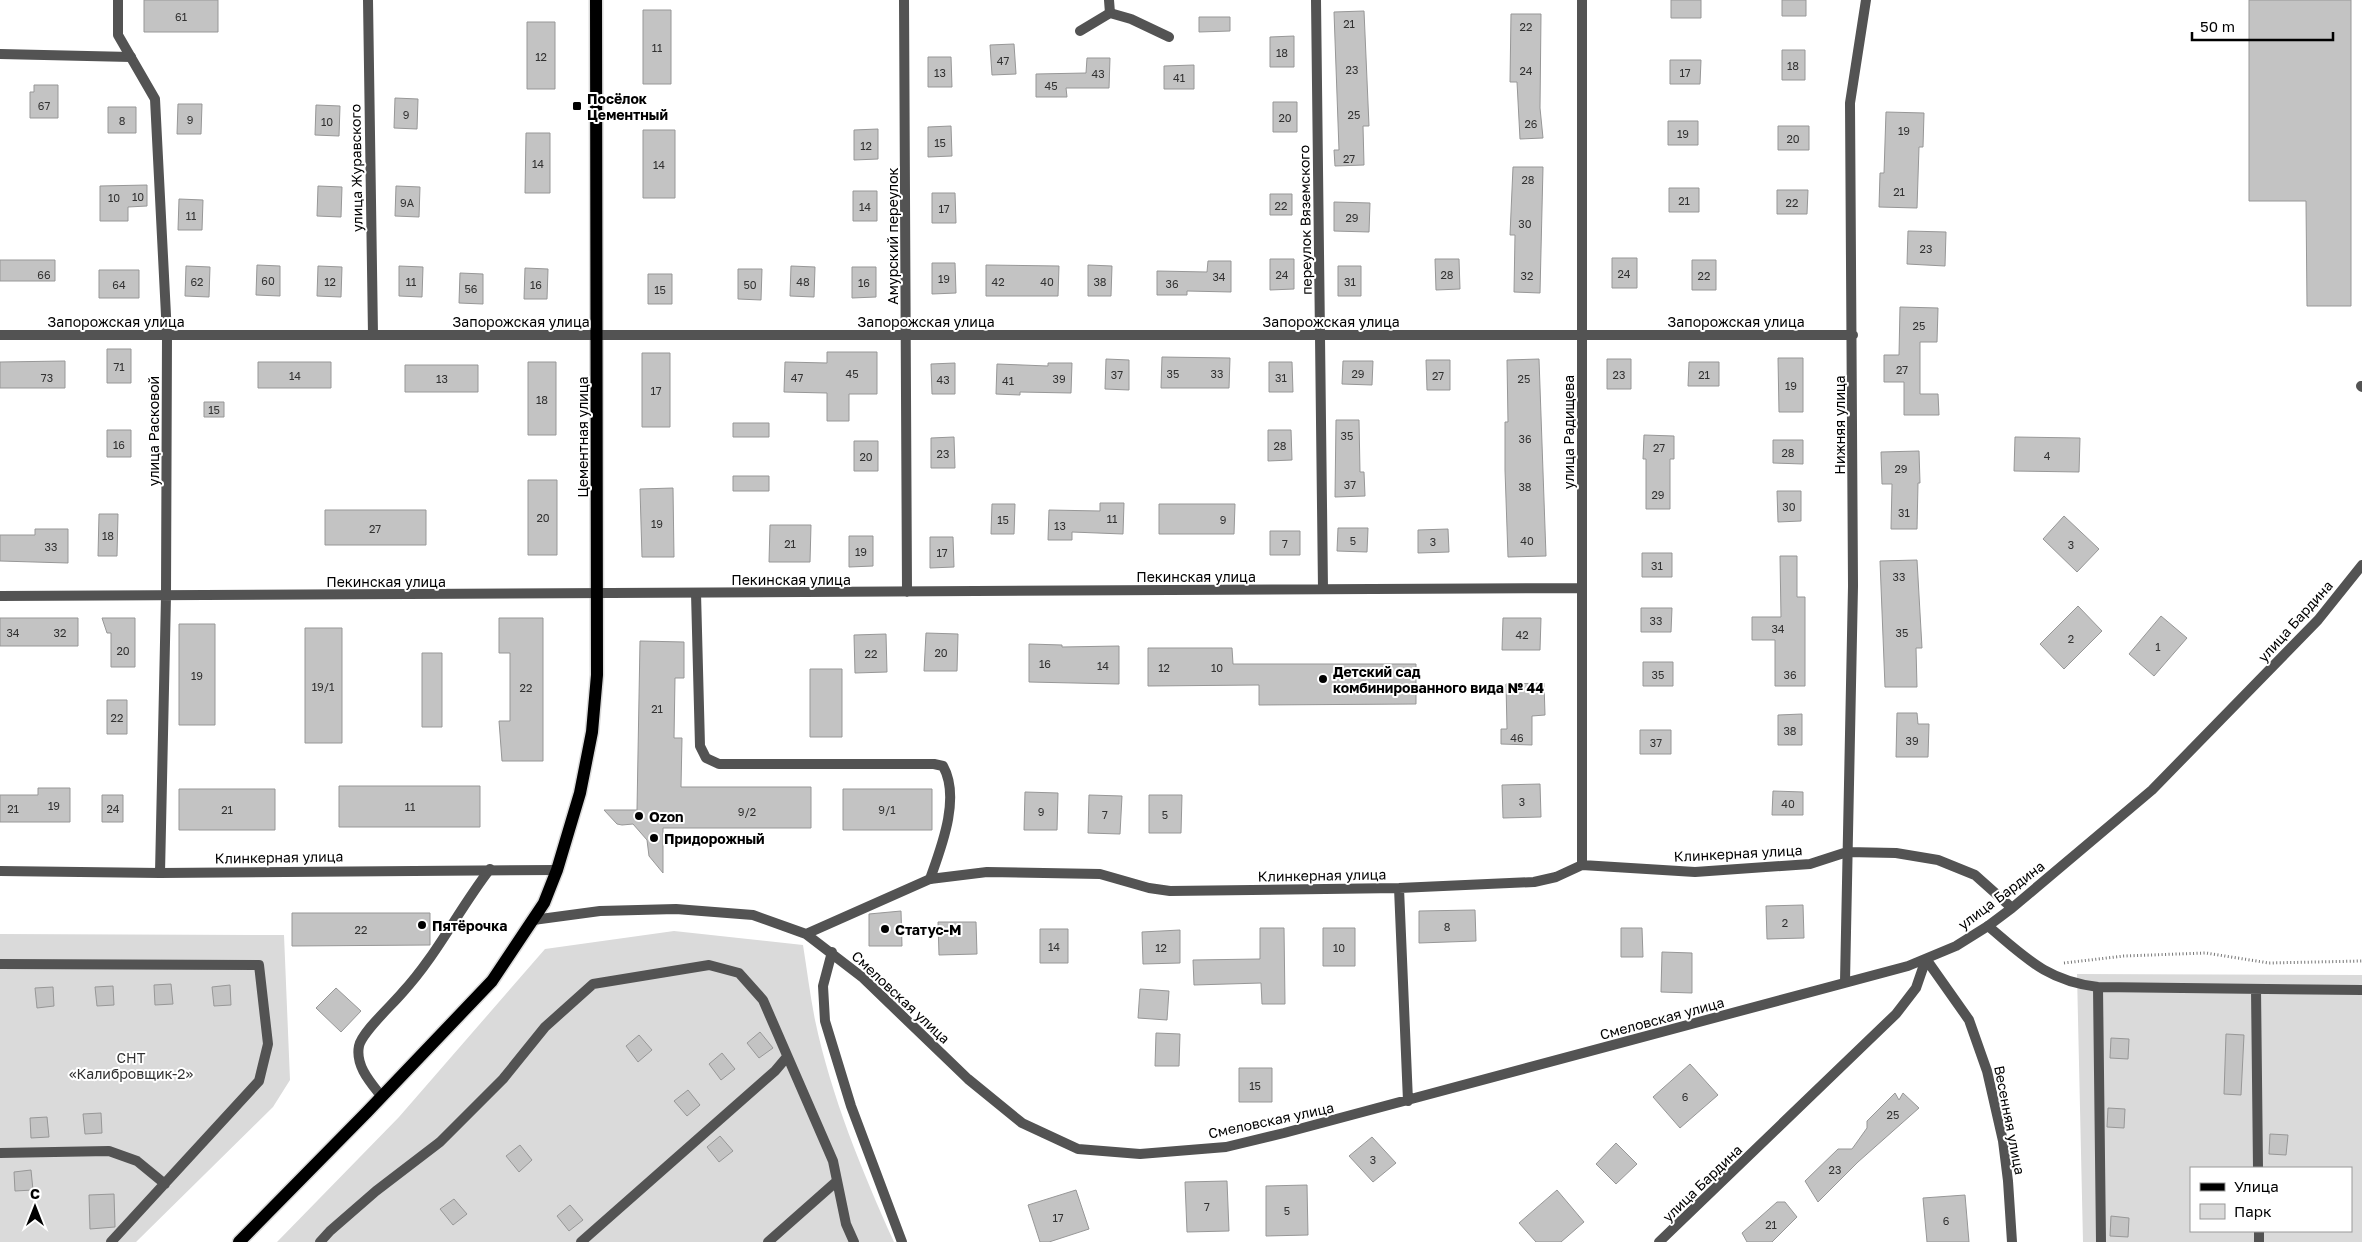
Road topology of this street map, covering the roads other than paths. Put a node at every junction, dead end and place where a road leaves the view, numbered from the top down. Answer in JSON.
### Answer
{"nodes":[{"id":1,"x":118,"y":0,"type":"edge"},
{"id":2,"x":368,"y":0,"type":"edge"},
{"id":3,"x":596,"y":0,"type":"edge"},
{"id":4,"x":904,"y":0,"type":"edge"},
{"id":5,"x":1109,"y":0,"type":"edge"},
{"id":6,"x":1316,"y":0,"type":"edge"},
{"id":7,"x":1582,"y":0,"type":"edge"},
{"id":8,"x":1866,"y":0,"type":"edge"},
{"id":9,"x":1110,"y":13,"type":"junction"},
{"id":10,"x":1080,"y":31,"type":"dead end"},
{"id":11,"x":1169,"y":37,"type":"dead end"},
{"id":12,"x":0,"y":54,"type":"edge"},
{"id":13,"x":130,"y":57,"type":"junction"},
{"id":14,"x":0,"y":335,"type":"edge"},
{"id":15,"x":167,"y":335,"type":"junction"},
{"id":16,"x":373,"y":335,"type":"junction"},
{"id":17,"x":596,"y":335,"type":"junction"},
{"id":18,"x":906,"y":335,"type":"junction"},
{"id":19,"x":1320,"y":335,"type":"junction"},
{"id":20,"x":1582,"y":335,"type":"junction"},
{"id":21,"x":1853,"y":335,"type":"junction"},
{"id":22,"x":2362,"y":566,"type":"edge"},
{"id":23,"x":1582,"y":588,"type":"junction"},
{"id":24,"x":1323,"y":589,"type":"junction"},
{"id":25,"x":907,"y":592,"type":"junction"},
{"id":26,"x":597,"y":593,"type":"junction"},
{"id":27,"x":696,"y":593,"type":"junction"},
{"id":28,"x":0,"y":596,"type":"edge"},
{"id":29,"x":166,"y":596,"type":"junction"},
{"id":30,"x":1847,"y":852,"type":"junction"},
{"id":31,"x":1582,"y":865,"type":"junction"},
{"id":32,"x":490,"y":869,"type":"junction"},
{"id":33,"x":558,"y":870,"type":"junction"},
{"id":34,"x":0,"y":871,"type":"edge"},
{"id":35,"x":160,"y":873,"type":"junction"},
{"id":36,"x":930,"y":879,"type":"junction"},
{"id":37,"x":1399,"y":888,"type":"junction"},
{"id":38,"x":2012,"y":908,"type":"junction"},
{"id":39,"x":533,"y":920,"type":"junction"},
{"id":40,"x":1988,"y":926,"type":"junction"},
{"id":41,"x":806,"y":934,"type":"junction"},
{"id":42,"x":832,"y":952,"type":"junction"},
{"id":43,"x":1926,"y":959,"type":"junction"},
{"id":44,"x":0,"y":964,"type":"edge"},
{"id":45,"x":1845,"y":982,"type":"junction"},
{"id":46,"x":2098,"y":988,"type":"junction"},
{"id":47,"x":2256,"y":989,"type":"junction"},
{"id":48,"x":2362,"y":990,"type":"edge"},
{"id":49,"x":786,"y":1058,"type":"junction"},
{"id":50,"x":382,"y":1097,"type":"junction"},
{"id":51,"x":1408,"y":1101,"type":"junction"},
{"id":52,"x":0,"y":1153,"type":"edge"},
{"id":53,"x":2258,"y":1167,"type":"edge"},
{"id":54,"x":838,"y":1181,"type":"junction"},
{"id":55,"x":165,"y":1184,"type":"junction"},
{"id":56,"x":112,"y":1242,"type":"edge"},
{"id":57,"x":239,"y":1242,"type":"edge"},
{"id":58,"x":320,"y":1242,"type":"edge"},
{"id":59,"x":581,"y":1242,"type":"edge"},
{"id":60,"x":768,"y":1242,"type":"edge"},
{"id":61,"x":854,"y":1242,"type":"edge"},
{"id":62,"x":902,"y":1242,"type":"edge"},
{"id":63,"x":1659,"y":1242,"type":"edge"},
{"id":64,"x":2012,"y":1242,"type":"edge"},
{"id":65,"x":2101,"y":1242,"type":"edge"}],
"edges":[{"from":1,"to":13,"type":"street","name":"улица Расковой"},
{"from":2,"to":16,"type":"street","name":"улица Журавского"},
{"from":3,"to":17,"type":"main road","name":"Цементная улица"},
{"from":4,"to":18,"type":"street","name":"Амурский переулок"},
{"from":5,"to":9,"type":"street"},
{"from":6,"to":19,"type":"street","name":"переулок Вяземского"},
{"from":7,"to":20,"type":"street","name":"улица Радищева"},
{"from":8,"to":21,"type":"street","name":"Нижняя улица"},
{"from":9,"to":10,"type":"street"},
{"from":9,"to":11,"type":"street"},
{"from":12,"to":13,"type":"street"},
{"from":13,"to":15,"type":"street","name":"улица Расковой"},
{"from":14,"to":15,"type":"street","name":"Запорожская улица"},
{"from":15,"to":16,"type":"street","name":"Запорожская улица"},
{"from":15,"to":29,"type":"street","name":"улица Расковой"},
{"from":16,"to":17,"type":"street","name":"Запорожская улица"},
{"from":17,"to":18,"type":"street","name":"Запорожская улица"},
{"from":17,"to":26,"type":"main road","name":"Цементная улица"},
{"from":18,"to":19,"type":"street","name":"Запорожская улица"},
{"from":18,"to":25,"type":"street","name":"Амурский переулок"},
{"from":19,"to":20,"type":"street","name":"Запорожская улица"},
{"from":19,"to":24,"type":"street","name":"переулок Вяземского"},
{"from":20,"to":21,"type":"street","name":"Запорожская улица"},
{"from":20,"to":23,"type":"street","name":"улица Радищева"},
{"from":21,"to":30,"type":"street","name":"Нижняя улица"},
{"from":22,"to":38,"type":"street","name":"улица Бардина"},
{"from":23,"to":24,"type":"street","name":"Пекинская улица"},
{"from":23,"to":31,"type":"street","name":"улица Радищева"},
{"from":24,"to":25,"type":"street","name":"Пекинская улица"},
{"from":25,"to":27,"type":"street","name":"Пекинская улица"},
{"from":26,"to":27,"type":"street","name":"Пекинская улица"},
{"from":26,"to":29,"type":"street","name":"Пекинская улица"},
{"from":26,"to":33,"type":"main road","name":"Цементная улица"},
{"from":27,"to":36,"type":"street"},
{"from":28,"to":29,"type":"street","name":"Пекинская улица"},
{"from":29,"to":35,"type":"street","name":"улица Расковой"},
{"from":30,"to":31,"type":"street","name":"Клинкерная улица"},
{"from":30,"to":38,"type":"street","name":"Клинкерная улица"},
{"from":30,"to":45,"type":"street","name":"Нижняя улица"},
{"from":31,"to":37,"type":"street","name":"Клинкерная улица"},
{"from":32,"to":33,"type":"street","name":"Клинкерная улица"},
{"from":32,"to":35,"type":"street","name":"Клинкерная улица"},
{"from":32,"to":50,"type":"street"},
{"from":33,"to":39,"type":"main road","name":"Цементная улица"},
{"from":34,"to":35,"type":"street","name":"Клинкерная улица"},
{"from":36,"to":37,"type":"street","name":"Клинкерная улица"},
{"from":36,"to":41,"type":"street","name":"Клинкерная улица"},
{"from":37,"to":51,"type":"street"},
{"from":38,"to":40,"type":"street","name":"улица Бардина"},
{"from":39,"to":41,"type":"street","name":"Смеловская улица"},
{"from":39,"to":50,"type":"main road","name":"Цементная улица"},
{"from":40,"to":43,"type":"street","name":"улица Бардина"},
{"from":40,"to":46,"type":"street"},
{"from":41,"to":42,"type":"street","name":"Смеловская улица"},
{"from":42,"to":51,"type":"street","name":"Смеловская улица"},
{"from":42,"to":62,"type":"street"},
{"from":43,"to":45,"type":"street","name":"Смеловская улица"},
{"from":43,"to":63,"type":"street","name":"улица Бардина"},
{"from":43,"to":64,"type":"street","name":"Весенняя улица"},
{"from":44,"to":55,"type":"street"},
{"from":45,"to":51,"type":"street","name":"Смеловская улица"},
{"from":46,"to":47,"type":"street"},
{"from":46,"to":65,"type":"street"},
{"from":47,"to":48,"type":"street"},
{"from":47,"to":53,"type":"street"},
{"from":49,"to":54,"type":"street"},
{"from":49,"to":58,"type":"street"},
{"from":49,"to":59,"type":"street"},
{"from":50,"to":57,"type":"main road","name":"Цементная улица"},
{"from":52,"to":55,"type":"street"},
{"from":54,"to":60,"type":"street"},
{"from":54,"to":61,"type":"street"},
{"from":55,"to":56,"type":"street"}]}
